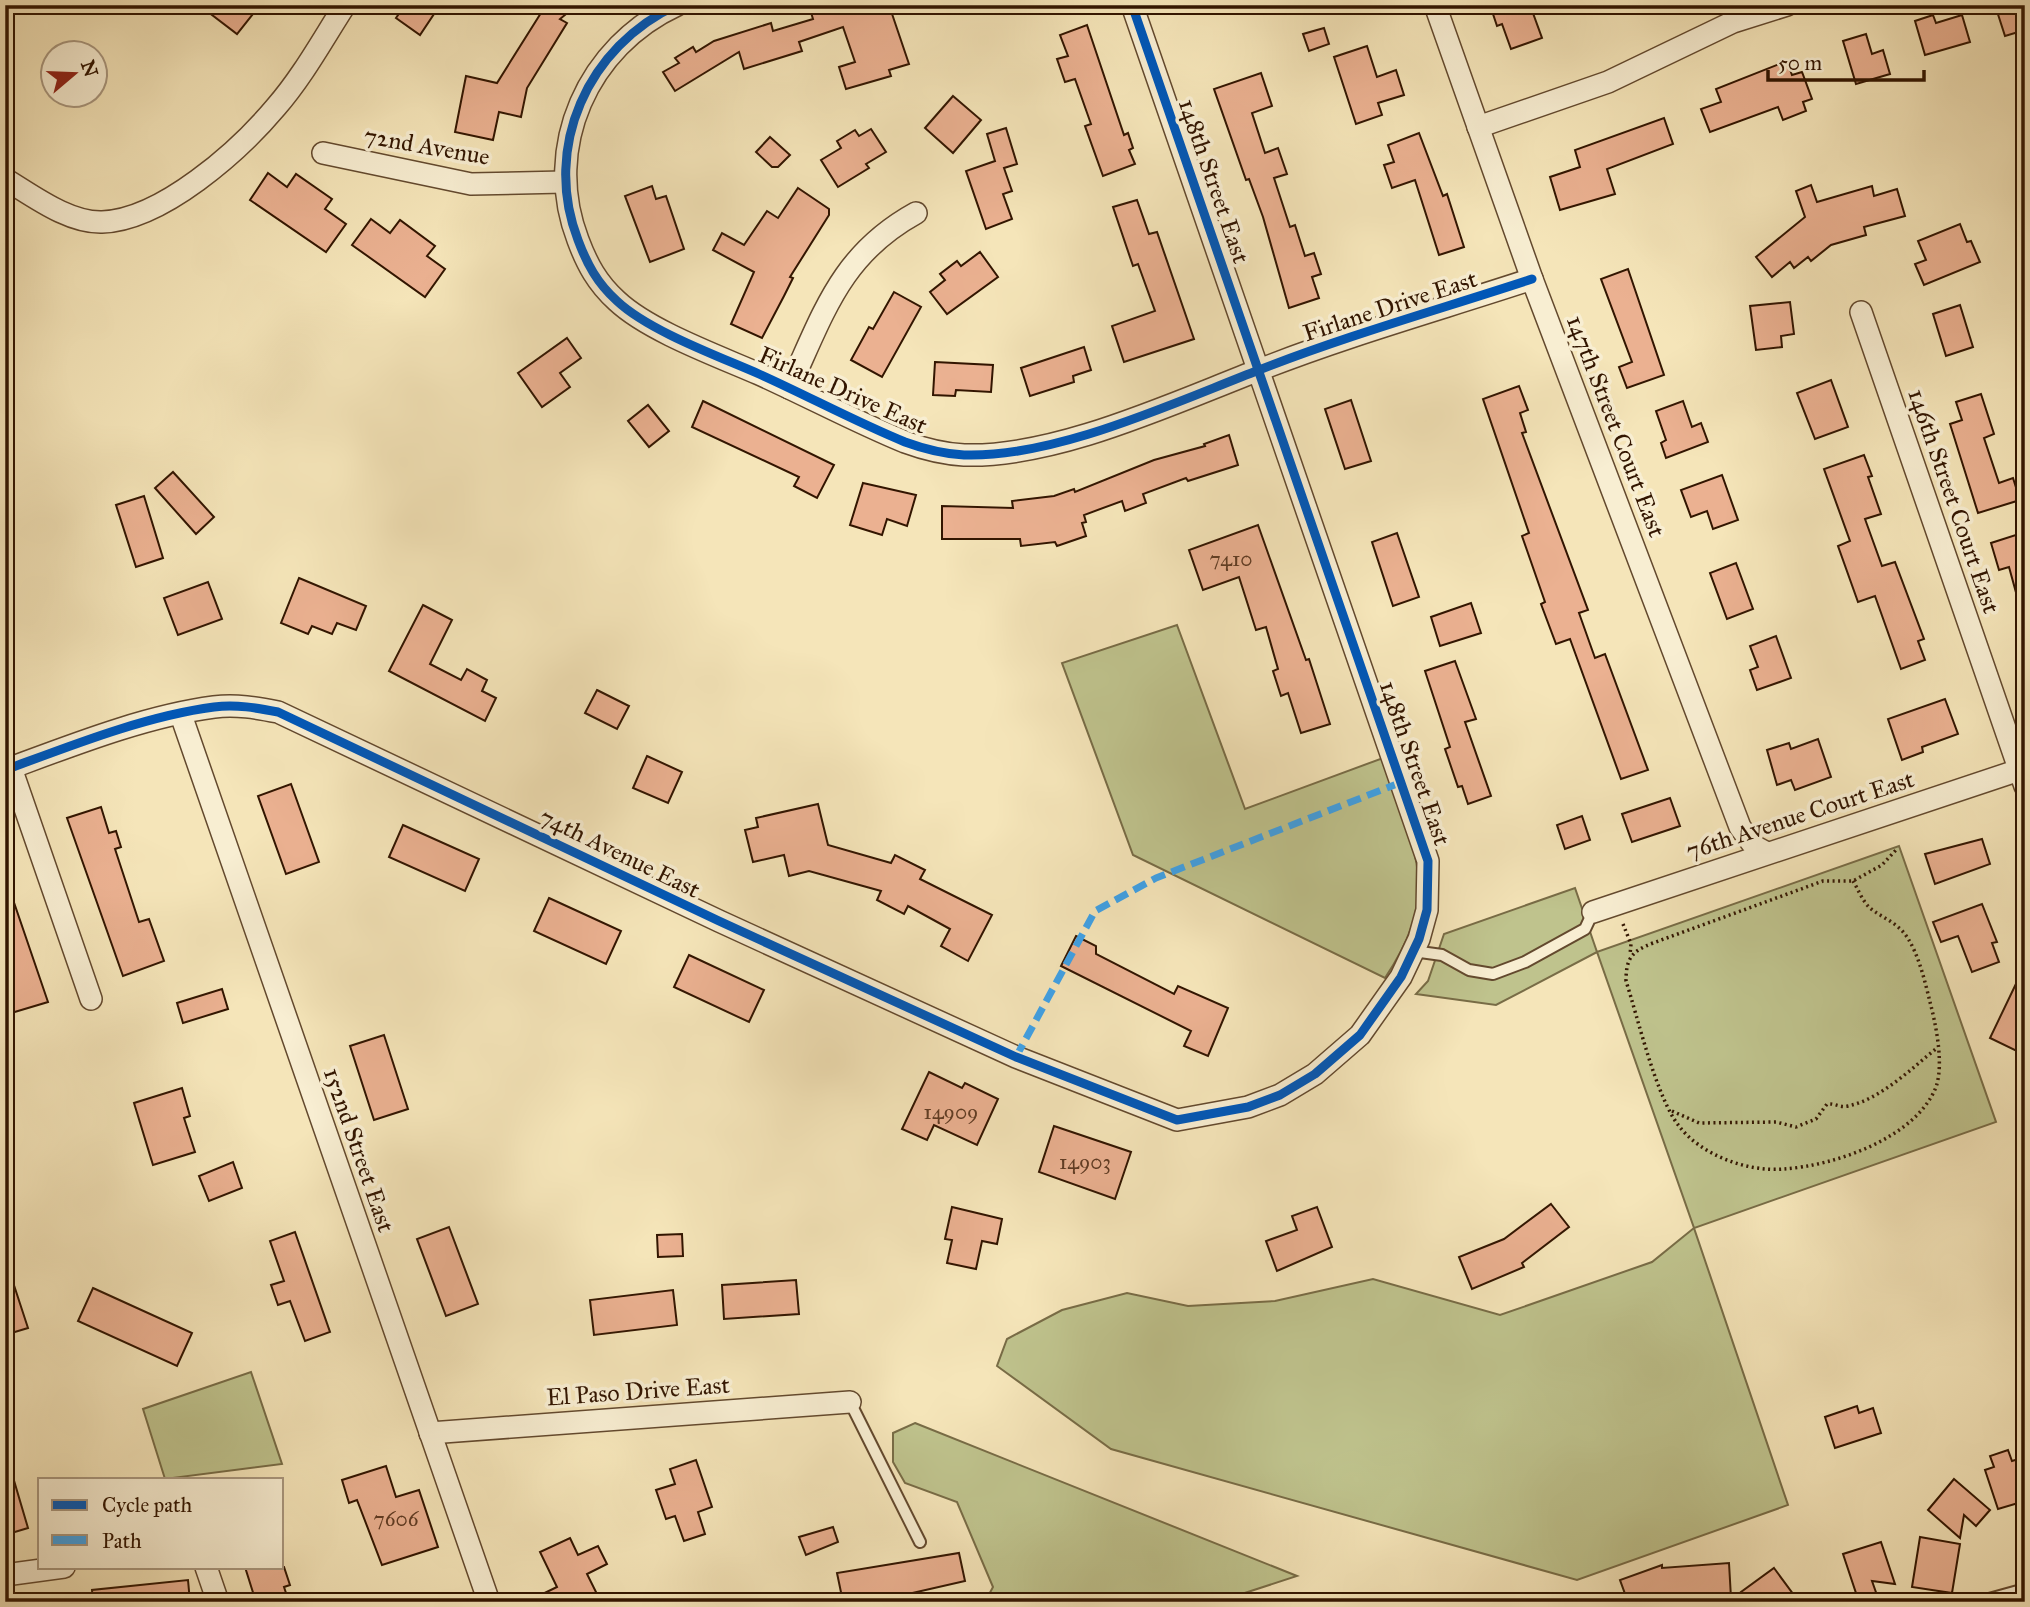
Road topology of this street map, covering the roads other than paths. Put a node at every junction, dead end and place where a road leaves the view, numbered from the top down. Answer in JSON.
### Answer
{"nodes":[{"id":1,"x":345,"y":5,"type":"edge"},
{"id":2,"x":677,"y":5,"type":"edge"},
{"id":3,"x":1132,"y":5,"type":"edge"},
{"id":4,"x":1435,"y":5,"type":"edge"},
{"id":5,"x":1787,"y":5,"type":"edge"},
{"id":6,"x":1478,"y":127,"type":"junction"},
{"id":7,"x":323,"y":153,"type":"dead end"},
{"id":8,"x":5,"y":179,"type":"edge"},
{"id":9,"x":564,"y":182,"type":"junction"},
{"id":10,"x":916,"y":213,"type":"dead end"},
{"id":11,"x":1532,"y":279,"type":"junction"},
{"id":12,"x":1861,"y":312,"type":"dead end"},
{"id":13,"x":1254,"y":372,"type":"junction"},
{"id":14,"x":789,"y":388,"type":"junction"},
{"id":15,"x":181,"y":715,"type":"junction"},
{"id":16,"x":8,"y":769,"type":"edge"},
{"id":17,"x":2023,"y":775,"type":"edge"},
{"id":18,"x":1767,"y":853,"type":"junction"},
{"id":19,"x":1593,"y":912,"type":"joint"},
{"id":20,"x":1413,"y":951,"type":"junction"},
{"id":21,"x":91,"y":999,"type":"dead end"},
{"id":22,"x":1209,"y":1116,"type":"joint"},
{"id":23,"x":850,"y":1402,"type":"joint"},
{"id":24,"x":430,"y":1433,"type":"junction"},
{"id":25,"x":920,"y":1542,"type":"dead end"},
{"id":26,"x":57,"y":1568,"type":"edge"},
{"id":27,"x":206,"y":1568,"type":"edge"},
{"id":28,"x":5,"y":1576,"type":"edge"},
{"id":29,"x":2025,"y":1589,"type":"edge"},
{"id":30,"x":218,"y":1602,"type":"edge"},
{"id":31,"x":489,"y":1602,"type":"edge"},
{"id":32,"x":1978,"y":1602,"type":"edge"}],
"edges":[{"from":1,"to":8,"type":"street"},
{"from":2,"to":9,"type":"street","name":"Firlane Drive East"},
{"from":3,"to":13,"type":"street","name":"148th Street East"},
{"from":4,"to":6,"type":"street","name":"147th Street Court East"},
{"from":5,"to":6,"type":"street"},
{"from":6,"to":11,"type":"street","name":"147th Street Court East"},
{"from":7,"to":9,"type":"street","name":"72nd Avenue"},
{"from":9,"to":14,"type":"street","name":"Firlane Drive East"},
{"from":10,"to":14,"type":"street"},
{"from":11,"to":13,"type":"street","name":"Firlane Drive East"},
{"from":11,"to":18,"type":"street","name":"147th Street Court East"},
{"from":12,"to":17,"type":"street","name":"146th Street Court East"},
{"from":13,"to":14,"type":"street","name":"Firlane Drive East"},
{"from":13,"to":20,"type":"street","name":"148th Street East"},
{"from":15,"to":16,"type":"street","name":"74th Avenue East"},
{"from":15,"to":22,"type":"street","name":"74th Avenue East"},
{"from":15,"to":24,"type":"street","name":"152nd Street East"},
{"from":16,"to":21,"type":"street"},
{"from":17,"to":18,"type":"street","name":"76th Avenue Court East"},
{"from":18,"to":19,"type":"street","name":"76th Avenue Court East"},
{"from":19,"to":20,"type":"lane"},
{"from":20,"to":22,"type":"street","name":"148th Street East"},
{"from":23,"to":24,"type":"street","name":"El Paso Drive East"},
{"from":23,"to":25,"type":"lane"},
{"from":24,"to":31,"type":"street","name":"152nd Street East"},
{"from":26,"to":28,"type":"street"},
{"from":27,"to":30,"type":"street"},
{"from":29,"to":32,"type":"lane"}]}
